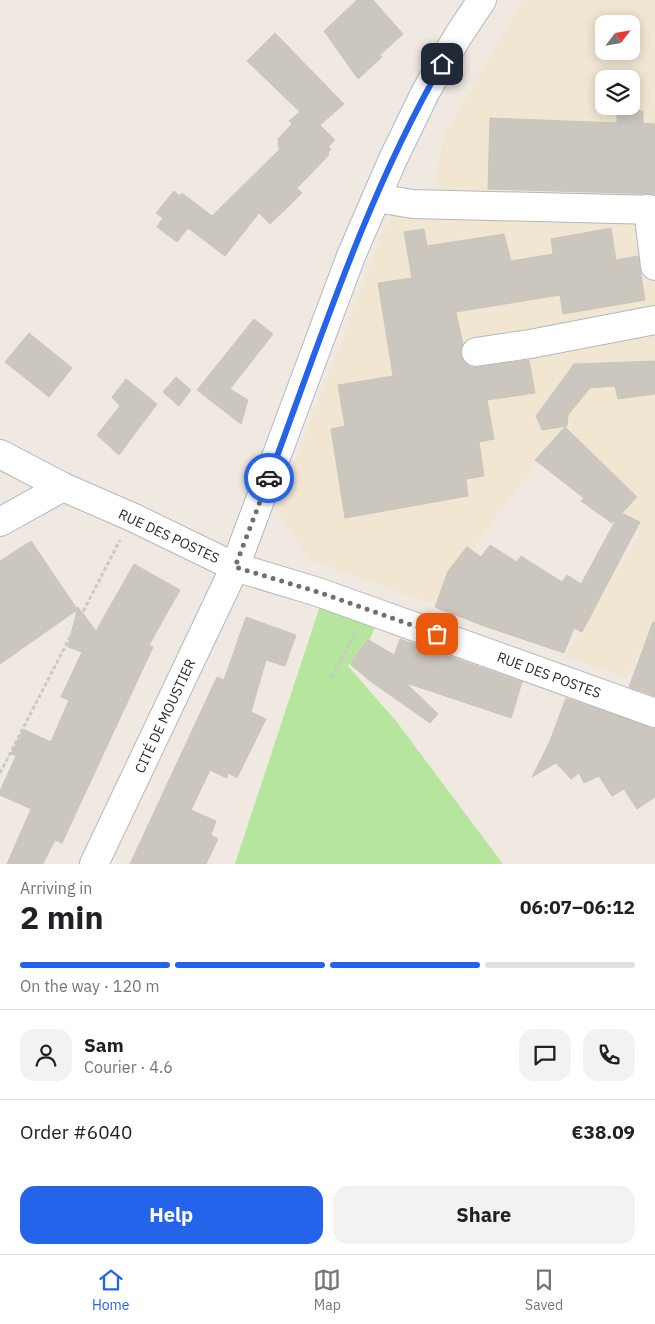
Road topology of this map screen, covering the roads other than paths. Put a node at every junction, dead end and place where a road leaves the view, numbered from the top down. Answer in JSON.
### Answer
{"nodes":[{"id":1,"x":482,"y":0,"type":"edge"},
{"id":2,"x":376,"y":198,"type":"junction"},
{"id":3,"x":652,"y":209,"type":"edge"},
{"id":4,"x":655,"y":266,"type":"edge"},
{"id":5,"x":655,"y":320,"type":"edge"},
{"id":6,"x":476,"y":352,"type":"dead end"},
{"id":7,"x":0,"y":454,"type":"edge"},
{"id":8,"x":63,"y":487,"type":"junction"},
{"id":9,"x":0,"y":522,"type":"edge"},
{"id":10,"x":235,"y":567,"type":"junction"},
{"id":11,"x":655,"y":713,"type":"edge"},
{"id":12,"x":94,"y":864,"type":"edge"}],
"edges":[{"from":1,"to":2,"type":"street","name":"CITÉ DE MOUSTIER"},
{"from":2,"to":3,"type":"street"},
{"from":2,"to":10,"type":"street","name":"CITÉ DE MOUSTIER"},
{"from":3,"to":4,"type":"street"},
{"from":5,"to":6,"type":"street"},
{"from":7,"to":8,"type":"street","name":"RUE DES POSTES"},
{"from":8,"to":9,"type":"street"},
{"from":8,"to":10,"type":"street","name":"RUE DES POSTES"},
{"from":10,"to":11,"type":"street","name":"RUE DES POSTES"},
{"from":10,"to":12,"type":"street","name":"CITÉ DE MOUSTIER"}]}
